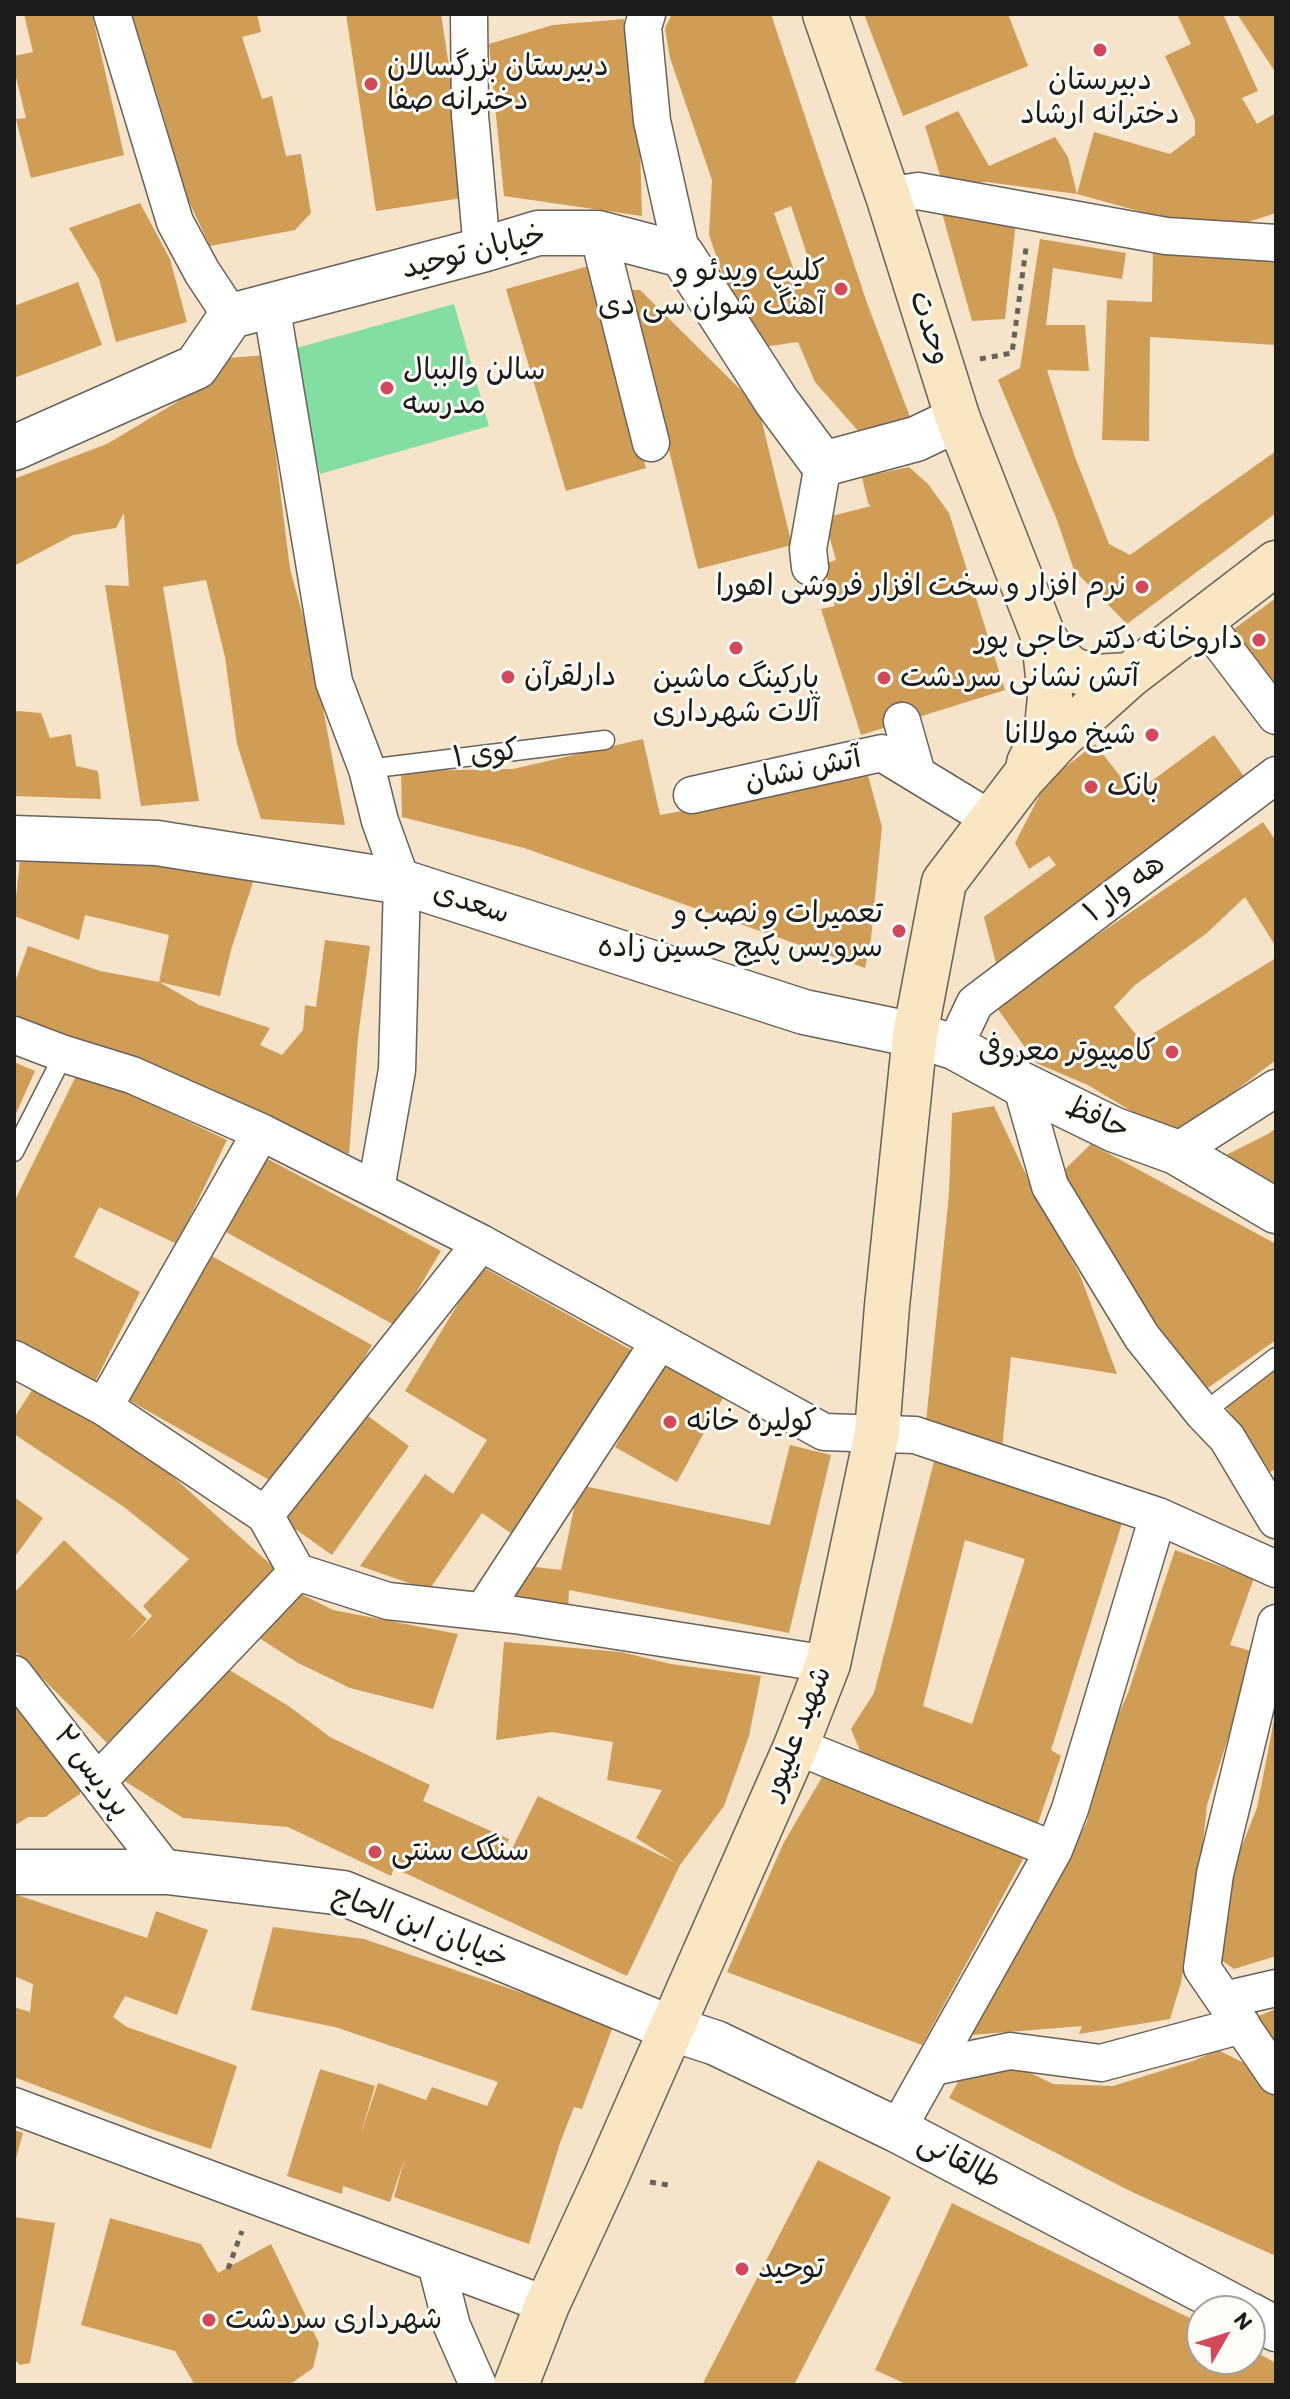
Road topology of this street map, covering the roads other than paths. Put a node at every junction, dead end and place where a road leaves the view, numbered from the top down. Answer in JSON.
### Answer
{"nodes":[{"id":1,"x":112,"y":14,"type":"edge"},
{"id":2,"x":469,"y":14,"type":"edge"},
{"id":3,"x":647,"y":14,"type":"edge"},
{"id":4,"x":825,"y":14,"type":"edge"},
{"id":5,"x":888,"y":196,"type":"junction"},
{"id":6,"x":598,"y":233,"type":"junction"},
{"id":7,"x":1276,"y":243,"type":"edge"},
{"id":8,"x":482,"y":250,"type":"junction"},
{"id":9,"x":682,"y":255,"type":"junction"},
{"id":10,"x":251,"y":310,"type":"junction"},
{"id":11,"x":958,"y":419,"type":"junction"},
{"id":12,"x":651,"y":443,"type":"dead end"},
{"id":13,"x":14,"y":448,"type":"edge"},
{"id":14,"x":823,"y":464,"type":"junction"},
{"id":15,"x":1276,"y":563,"type":"edge"},
{"id":16,"x":810,"y":567,"type":"dead end"},
{"id":17,"x":1216,"y":635,"type":"junction"},
{"id":18,"x":1044,"y":638,"type":"junction"},
{"id":19,"x":1130,"y":675,"type":"junction"},
{"id":20,"x":1276,"y":716,"type":"edge"},
{"id":21,"x":902,"y":721,"type":"dead end"},
{"id":22,"x":605,"y":740,"type":"dead end"},
{"id":23,"x":367,"y":769,"type":"junction"},
{"id":24,"x":1031,"y":770,"type":"junction"},
{"id":25,"x":917,"y":774,"type":"junction"},
{"id":26,"x":1276,"y":775,"type":"edge"},
{"id":27,"x":692,"y":795,"type":"dead end"},
{"id":28,"x":992,"y":820,"type":"junction"},
{"id":29,"x":14,"y":838,"type":"edge"},
{"id":30,"x":402,"y":882,"type":"junction"},
{"id":31,"x":14,"y":1035,"type":"edge"},
{"id":32,"x":935,"y":1041,"type":"junction"},
{"id":33,"x":64,"y":1054,"type":"junction"},
{"id":34,"x":1021,"y":1084,"type":"junction"},
{"id":35,"x":1276,"y":1088,"type":"edge"},
{"id":36,"x":261,"y":1132,"type":"junction"},
{"id":37,"x":14,"y":1152,"type":"edge"},
{"id":38,"x":1176,"y":1152,"type":"junction"},
{"id":39,"x":376,"y":1189,"type":"junction"},
{"id":40,"x":1276,"y":1211,"type":"edge"},
{"id":41,"x":481,"y":1243,"type":"junction"},
{"id":42,"x":659,"y":1342,"type":"junction"},
{"id":43,"x":1276,"y":1357,"type":"edge"},
{"id":44,"x":14,"y":1359,"type":"edge"},
{"id":45,"x":104,"y":1407,"type":"junction"},
{"id":46,"x":1203,"y":1413,"type":"junction"},
{"id":47,"x":877,"y":1433,"type":"junction"},
{"id":48,"x":265,"y":1515,"type":"junction"},
{"id":49,"x":1158,"y":1516,"type":"junction"},
{"id":50,"x":1276,"y":1520,"type":"edge"},
{"id":51,"x":1276,"y":1569,"type":"edge"},
{"id":52,"x":297,"y":1572,"type":"junction"},
{"id":53,"x":483,"y":1611,"type":"junction"},
{"id":54,"x":1276,"y":1623,"type":"edge"},
{"id":55,"x":828,"y":1664,"type":"junction"},
{"id":56,"x":14,"y":1674,"type":"edge"},
{"id":57,"x":796,"y":1746,"type":"junction"},
{"id":58,"x":98,"y":1781,"type":"junction"},
{"id":59,"x":1054,"y":1850,"type":"junction"},
{"id":60,"x":14,"y":1872,"type":"edge"},
{"id":61,"x":167,"y":1872,"type":"junction"},
{"id":62,"x":1276,"y":1988,"type":"edge"},
{"id":63,"x":1233,"y":2012,"type":"junction"},
{"id":64,"x":670,"y":2028,"type":"junction"},
{"id":65,"x":934,"y":2067,"type":"junction"},
{"id":66,"x":1276,"y":2076,"type":"edge"},
{"id":67,"x":14,"y":2106,"type":"edge"},
{"id":68,"x":897,"y":2130,"type":"junction"},
{"id":69,"x":436,"y":2264,"type":"junction"},
{"id":70,"x":1212,"y":2295,"type":"edge"},
{"id":71,"x":547,"y":2305,"type":"junction"},
{"id":72,"x":478,"y":2385,"type":"edge"},
{"id":73,"x":516,"y":2385,"type":"edge"}],
"edges":[{"from":1,"to":10,"type":"street"},
{"from":2,"to":8,"type":"street"},
{"from":3,"to":9,"type":"street"},
{"from":4,"to":5,"type":"main road","name":"وحدت"},
{"from":5,"to":7,"type":"street"},
{"from":5,"to":11,"type":"main road","name":"وحدت"},
{"from":6,"to":8,"type":"street","name":"خیابان توحید"},
{"from":6,"to":9,"type":"street","name":"خیابان توحید"},
{"from":6,"to":12,"type":"street"},
{"from":8,"to":10,"type":"street","name":"خیابان توحید"},
{"from":9,"to":14,"type":"street"},
{"from":10,"to":13,"type":"street"},
{"from":10,"to":23,"type":"street"},
{"from":11,"to":14,"type":"street"},
{"from":11,"to":18,"type":"main road","name":"وحدت"},
{"from":14,"to":16,"type":"street"},
{"from":15,"to":17,"type":"main road"},
{"from":17,"to":19,"type":"main road"},
{"from":17,"to":20,"type":"street"},
{"from":18,"to":19,"type":"main road"},
{"from":18,"to":24,"type":"main road"},
{"from":19,"to":24,"type":"main road"},
{"from":21,"to":25,"type":"street"},
{"from":22,"to":23,"type":"lane","name":"کوی ۱"},
{"from":23,"to":30,"type":"street"},
{"from":24,"to":28,"type":"main road","name":"شهید علیپور"},
{"from":25,"to":27,"type":"street","name":"آتش نشان"},
{"from":25,"to":28,"type":"street","name":"آتش نشان"},
{"from":26,"to":32,"type":"street","name":"هه وار ۱"},
{"from":28,"to":32,"type":"main road","name":"شهید علیپور"},
{"from":29,"to":30,"type":"street","name":"سعدی"},
{"from":30,"to":32,"type":"street","name":"سعدی"},
{"from":30,"to":39,"type":"street"},
{"from":31,"to":33,"type":"street"},
{"from":32,"to":34,"type":"street","name":"حافظ"},
{"from":32,"to":47,"type":"main road","name":"شهید علیپور"},
{"from":33,"to":36,"type":"street"},
{"from":33,"to":37,"type":"lane"},
{"from":34,"to":38,"type":"street","name":"حافظ"},
{"from":34,"to":46,"type":"street"},
{"from":35,"to":38,"type":"street"},
{"from":36,"to":39,"type":"street"},
{"from":36,"to":45,"type":"street"},
{"from":38,"to":40,"type":"street","name":"حافظ"},
{"from":39,"to":41,"type":"street"},
{"from":41,"to":42,"type":"street"},
{"from":41,"to":48,"type":"street"},
{"from":42,"to":47,"type":"street"},
{"from":42,"to":53,"type":"street"},
{"from":43,"to":46,"type":"lane"},
{"from":44,"to":45,"type":"street"},
{"from":45,"to":48,"type":"street"},
{"from":46,"to":50,"type":"street"},
{"from":47,"to":49,"type":"street"},
{"from":47,"to":55,"type":"main road","name":"شهید علیپور"},
{"from":48,"to":52,"type":"street"},
{"from":49,"to":51,"type":"street"},
{"from":49,"to":59,"type":"street"},
{"from":52,"to":53,"type":"street"},
{"from":52,"to":58,"type":"street"},
{"from":53,"to":55,"type":"street"},
{"from":54,"to":63,"type":"street"},
{"from":55,"to":57,"type":"main road","name":"شهید علیپور"},
{"from":56,"to":58,"type":"street","name":"پردیس ۲"},
{"from":57,"to":59,"type":"street"},
{"from":57,"to":64,"type":"main road","name":"شهید علیپور"},
{"from":58,"to":61,"type":"street","name":"پردیس ۲"},
{"from":59,"to":65,"type":"street"},
{"from":60,"to":61,"type":"street","name":"خیابان ابن الحاج"},
{"from":61,"to":64,"type":"street","name":"خیابان ابن الحاج"},
{"from":62,"to":63,"type":"street"},
{"from":63,"to":65,"type":"street"},
{"from":63,"to":66,"type":"street"},
{"from":64,"to":68,"type":"street","name":"طالقانی"},
{"from":64,"to":71,"type":"main road","name":"شهید علیپور"},
{"from":65,"to":68,"type":"street"},
{"from":67,"to":69,"type":"street"},
{"from":68,"to":70,"type":"street","name":"طالقانی"},
{"from":69,"to":71,"type":"street"},
{"from":69,"to":72,"type":"street"},
{"from":71,"to":73,"type":"main road","name":"شهید علیپور"}]}
